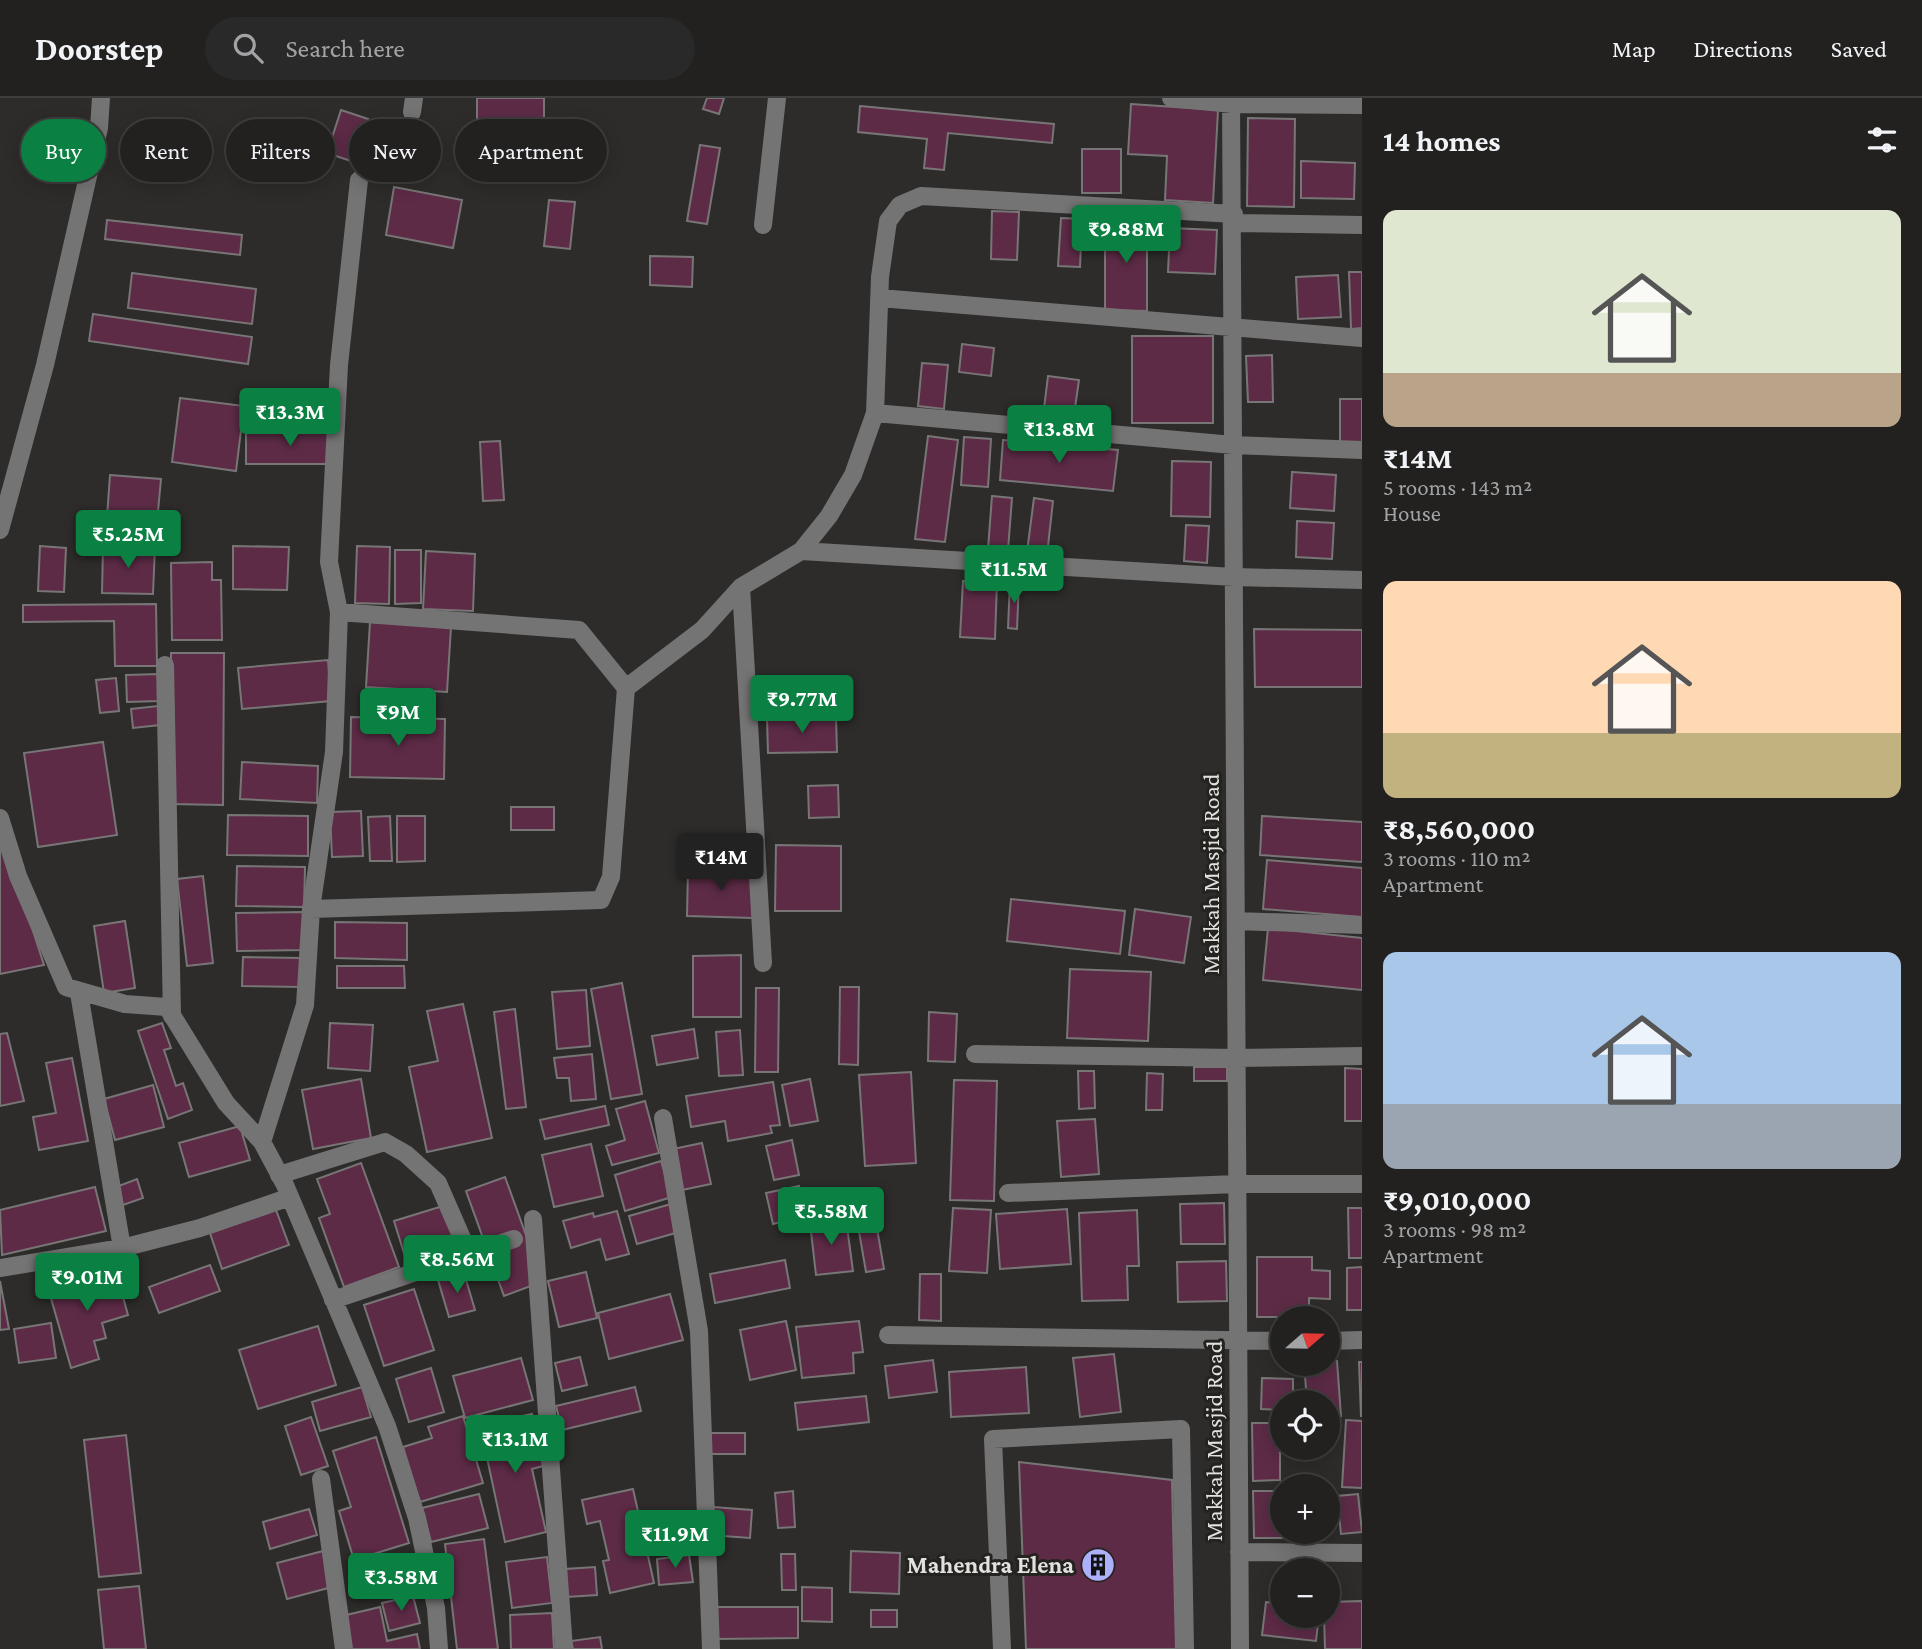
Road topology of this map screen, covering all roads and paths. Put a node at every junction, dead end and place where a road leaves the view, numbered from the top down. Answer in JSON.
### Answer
{"nodes":[{"id":1,"x":100,"y":98,"type":"edge"},
{"id":2,"x":777,"y":98,"type":"edge"},
{"id":3,"x":1171,"y":98,"type":"edge"},
{"id":4,"x":1231,"y":101,"type":"edge"},
{"id":5,"x":1362,"y":105,"type":"edge"},
{"id":6,"x":359,"y":182,"type":"edge"},
{"id":7,"x":1233,"y":218,"type":"junction"},
{"id":8,"x":763,"y":225,"type":"dead end"},
{"id":9,"x":1362,"y":225,"type":"edge"},
{"id":10,"x":880,"y":298,"type":"junction"},
{"id":11,"x":1233,"y":328,"type":"junction"},
{"id":12,"x":1362,"y":338,"type":"edge"},
{"id":13,"x":876,"y":413,"type":"junction"},
{"id":14,"x":1233,"y":445,"type":"junction"},
{"id":15,"x":1362,"y":450,"type":"edge"},
{"id":16,"x":0,"y":530,"type":"edge"},
{"id":17,"x":801,"y":551,"type":"junction"},
{"id":18,"x":1234,"y":577,"type":"junction"},
{"id":19,"x":1362,"y":580,"type":"edge"},
{"id":20,"x":741,"y":587,"type":"junction"},
{"id":21,"x":339,"y":612,"type":"junction"},
{"id":22,"x":164,"y":664,"type":"dead end"},
{"id":23,"x":626,"y":688,"type":"junction"},
{"id":24,"x":0,"y":818,"type":"edge"},
{"id":25,"x":311,"y":908,"type":"junction"},
{"id":26,"x":1236,"y":921,"type":"junction"},
{"id":27,"x":1362,"y":925,"type":"edge"},
{"id":28,"x":764,"y":963,"type":"dead end"},
{"id":29,"x":79,"y":993,"type":"junction"},
{"id":30,"x":172,"y":1016,"type":"junction"},
{"id":31,"x":975,"y":1054,"type":"dead end"},
{"id":32,"x":1362,"y":1056,"type":"edge"},
{"id":33,"x":1236,"y":1058,"type":"junction"},
{"id":34,"x":663,"y":1118,"type":"dead end"},
{"id":35,"x":262,"y":1142,"type":"junction"},
{"id":36,"x":279,"y":1175,"type":"junction"},
{"id":37,"x":1237,"y":1184,"type":"junction"},
{"id":38,"x":1362,"y":1184,"type":"edge"},
{"id":39,"x":1008,"y":1193,"type":"dead end"},
{"id":40,"x":289,"y":1197,"type":"junction"},
{"id":41,"x":533,"y":1219,"type":"dead end"},
{"id":42,"x":514,"y":1239,"type":"dead end"},
{"id":43,"x":122,"y":1248,"type":"junction"},
{"id":44,"x":469,"y":1254,"type":"junction"},
{"id":45,"x":0,"y":1268,"type":"edge"},
{"id":46,"x":333,"y":1300,"type":"junction"},
{"id":47,"x":888,"y":1335,"type":"dead end"},
{"id":48,"x":1362,"y":1340,"type":"edge"},
{"id":49,"x":1238,"y":1341,"type":"junction"},
{"id":50,"x":1270,"y":1341,"type":"edge"},
{"id":51,"x":1340,"y":1341,"type":"edge"},
{"id":52,"x":321,"y":1479,"type":"dead end"},
{"id":53,"x":1239,"y":1552,"type":"junction"},
{"id":54,"x":1362,"y":1553,"type":"edge"},
{"id":55,"x":344,"y":1649,"type":"edge"},
{"id":56,"x":439,"y":1649,"type":"edge"},
{"id":57,"x":564,"y":1649,"type":"edge"},
{"id":58,"x":711,"y":1649,"type":"edge"},
{"id":59,"x":1002,"y":1649,"type":"edge"},
{"id":60,"x":1185,"y":1649,"type":"edge"},
{"id":61,"x":1240,"y":1649,"type":"edge"}],
"edges":[{"from":1,"to":16,"type":"street"},
{"from":2,"to":8,"type":"street"},
{"from":3,"to":4,"type":"street"},
{"from":4,"to":5,"type":"street"},
{"from":4,"to":7,"type":"street","name":"Makkah Masjid Road"},
{"from":6,"to":21,"type":"street"},
{"from":7,"to":9,"type":"street"},
{"from":7,"to":10,"type":"street"},
{"from":7,"to":11,"type":"street","name":"Makkah Masjid Road"},
{"from":10,"to":11,"type":"street"},
{"from":10,"to":13,"type":"street"},
{"from":11,"to":12,"type":"street"},
{"from":11,"to":14,"type":"street","name":"Makkah Masjid Road"},
{"from":13,"to":14,"type":"street"},
{"from":13,"to":17,"type":"street"},
{"from":14,"to":15,"type":"street"},
{"from":14,"to":18,"type":"street","name":"Makkah Masjid Road"},
{"from":17,"to":18,"type":"street"},
{"from":17,"to":20,"type":"street"},
{"from":18,"to":19,"type":"street"},
{"from":18,"to":26,"type":"street","name":"Makkah Masjid Road"},
{"from":20,"to":23,"type":"street"},
{"from":20,"to":28,"type":"street"},
{"from":21,"to":23,"type":"street"},
{"from":21,"to":25,"type":"street"},
{"from":22,"to":30,"type":"street"},
{"from":23,"to":25,"type":"street"},
{"from":24,"to":29,"type":"street"},
{"from":25,"to":35,"type":"street"},
{"from":26,"to":27,"type":"street"},
{"from":26,"to":33,"type":"street","name":"Makkah Masjid Road"},
{"from":29,"to":30,"type":"street"},
{"from":29,"to":43,"type":"street"},
{"from":30,"to":35,"type":"street"},
{"from":31,"to":33,"type":"street"},
{"from":32,"to":33,"type":"street"},
{"from":33,"to":37,"type":"street","name":"Makkah Masjid Road"},
{"from":34,"to":58,"type":"street"},
{"from":35,"to":36,"type":"street"},
{"from":36,"to":40,"type":"street"},
{"from":36,"to":44,"type":"street"},
{"from":37,"to":38,"type":"street"},
{"from":37,"to":39,"type":"street"},
{"from":37,"to":49,"type":"street","name":"Makkah Masjid Road"},
{"from":40,"to":43,"type":"street"},
{"from":40,"to":46,"type":"street"},
{"from":41,"to":57,"type":"street"},
{"from":42,"to":44,"type":"street"},
{"from":43,"to":45,"type":"street"},
{"from":44,"to":46,"type":"street"},
{"from":46,"to":56,"type":"street"},
{"from":47,"to":49,"type":"street"},
{"from":48,"to":51,"type":"street"},
{"from":49,"to":50,"type":"street"},
{"from":49,"to":53,"type":"street","name":"Makkah Masjid Road"},
{"from":52,"to":55,"type":"street"},
{"from":53,"to":54,"type":"street"},
{"from":53,"to":61,"type":"street","name":"Makkah Masjid Road"},
{"from":59,"to":60,"type":"street"}]}
